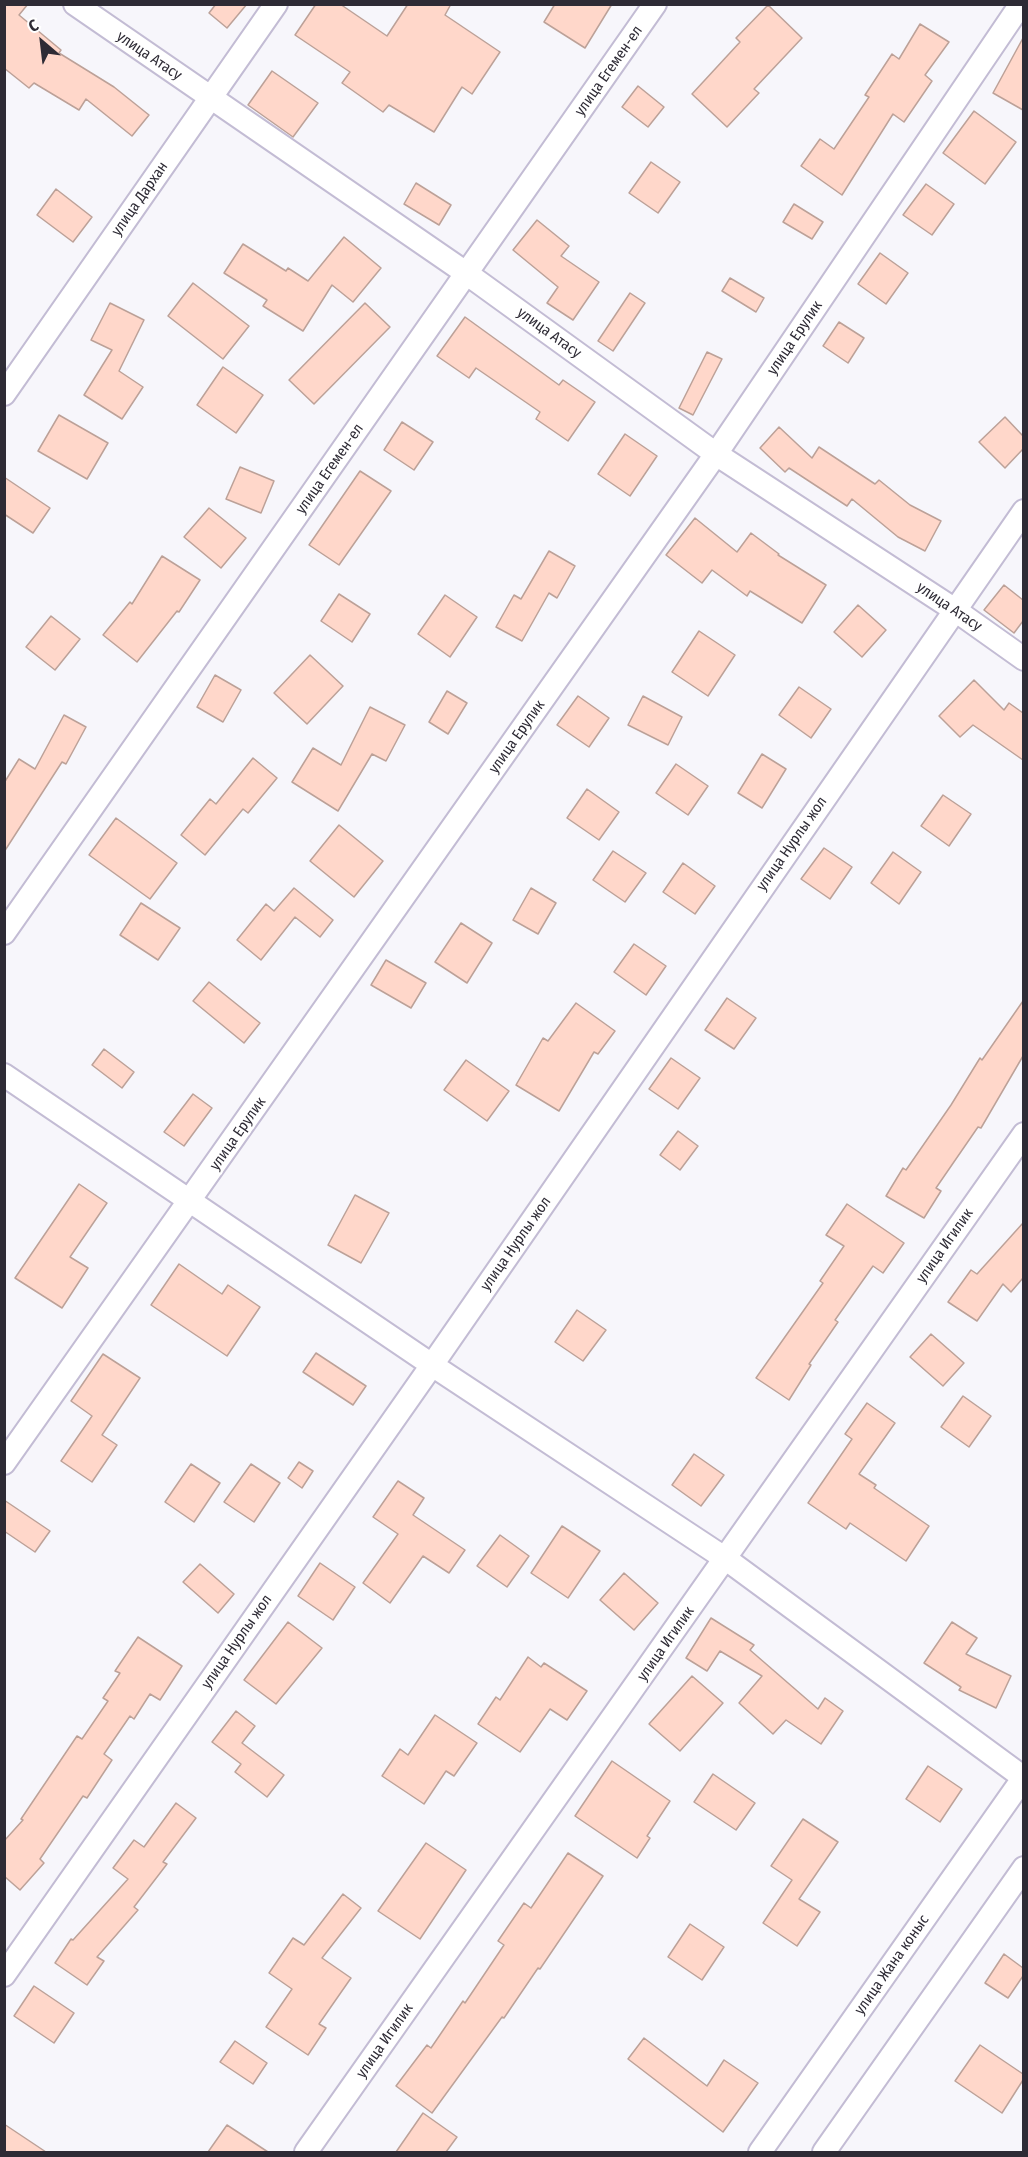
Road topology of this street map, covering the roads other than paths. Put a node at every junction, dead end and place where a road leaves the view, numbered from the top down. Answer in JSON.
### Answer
{"nodes":[{"id":1,"x":75,"y":4,"type":"edge"},
{"id":2,"x":276,"y":4,"type":"edge"},
{"id":3,"x":655,"y":4,"type":"edge"},
{"id":4,"x":1021,"y":4,"type":"edge"},
{"id":5,"x":210,"y":97,"type":"junction"},
{"id":6,"x":466,"y":273,"type":"junction"},
{"id":7,"x":4,"y":394,"type":"edge"},
{"id":8,"x":716,"y":454,"type":"junction"},
{"id":9,"x":1023,"y":511,"type":"edge"},
{"id":10,"x":955,"y":610,"type":"junction"},
{"id":11,"x":1023,"y":659,"type":"edge"},
{"id":12,"x":4,"y":933,"type":"edge"},
{"id":13,"x":4,"y":1075,"type":"edge"},
{"id":14,"x":1023,"y":1134,"type":"edge"},
{"id":15,"x":192,"y":1200,"type":"junction"},
{"id":16,"x":432,"y":1365,"type":"junction"},
{"id":17,"x":4,"y":1463,"type":"edge"},
{"id":18,"x":726,"y":1559,"type":"junction"},
{"id":19,"x":1023,"y":1777,"type":"edge"},
{"id":20,"x":1023,"y":1868,"type":"edge"},
{"id":21,"x":4,"y":1975,"type":"edge"},
{"id":22,"x":306,"y":2152,"type":"edge"},
{"id":23,"x":760,"y":2152,"type":"edge"},
{"id":24,"x":824,"y":2152,"type":"edge"}],
"edges":[{"from":1,"to":5,"type":"street","name":"улица Атасу"},
{"from":2,"to":5,"type":"street","name":"улица Дархан"},
{"from":3,"to":6,"type":"street","name":"улица Егемен-ел"},
{"from":4,"to":8,"type":"street","name":"улица Ерулик"},
{"from":5,"to":6,"type":"street","name":"улица Атасу"},
{"from":5,"to":7,"type":"street","name":"улица Дархан"},
{"from":6,"to":8,"type":"street","name":"улица Атасу"},
{"from":6,"to":12,"type":"street","name":"улица Егемен-ел"},
{"from":8,"to":10,"type":"street","name":"улица Атасу"},
{"from":8,"to":15,"type":"street","name":"улица Ерулик"},
{"from":9,"to":10,"type":"street","name":"улица Нурлы жол"},
{"from":10,"to":11,"type":"street","name":"улица Атасу"},
{"from":10,"to":16,"type":"street","name":"улица Нурлы жол"},
{"from":13,"to":15,"type":"street"},
{"from":14,"to":18,"type":"street","name":"улица Игилик"},
{"from":15,"to":16,"type":"street"},
{"from":15,"to":17,"type":"street","name":"улица Ерулик"},
{"from":16,"to":18,"type":"street"},
{"from":16,"to":21,"type":"street","name":"улица Нурлы жол"},
{"from":18,"to":19,"type":"street"},
{"from":18,"to":22,"type":"street","name":"улица Игилик"},
{"from":19,"to":23,"type":"street","name":"улица Жана коныс"},
{"from":20,"to":24,"type":"street"}]}
